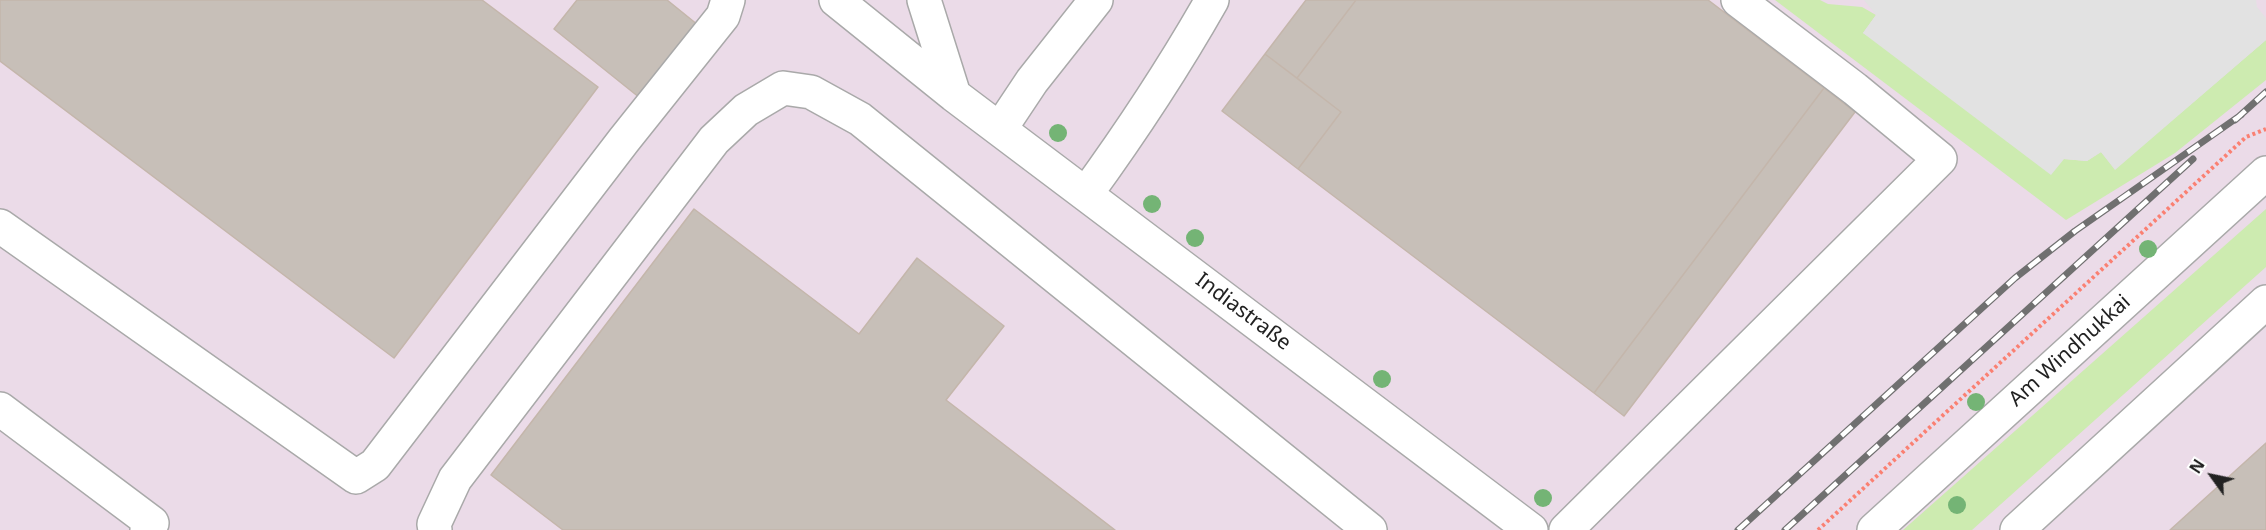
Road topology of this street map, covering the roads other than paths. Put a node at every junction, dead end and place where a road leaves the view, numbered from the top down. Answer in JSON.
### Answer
{"nodes":[{"id":1,"x":728,"y":0,"type":"edge"},
{"id":2,"x":836,"y":0,"type":"edge"},
{"id":3,"x":924,"y":0,"type":"edge"},
{"id":4,"x":1096,"y":0,"type":"edge"},
{"id":5,"x":1212,"y":0,"type":"edge"},
{"id":6,"x":1738,"y":0,"type":"edge"},
{"id":7,"x":954,"y":95,"type":"junction"},
{"id":8,"x":1000,"y":129,"type":"junction"},
{"id":9,"x":2266,"y":173,"type":"edge"},
{"id":10,"x":1086,"y":194,"type":"junction"},
{"id":11,"x":0,"y":226,"type":"edge"},
{"id":12,"x":2266,"y":302,"type":"edge"},
{"id":13,"x":0,"y":409,"type":"edge"},
{"id":14,"x":147,"y":530,"type":"edge"},
{"id":15,"x":435,"y":530,"type":"edge"},
{"id":16,"x":1370,"y":530,"type":"edge"},
{"id":17,"x":1531,"y":530,"type":"edge"},
{"id":18,"x":1566,"y":530,"type":"edge"},
{"id":19,"x":1874,"y":530,"type":"edge"},
{"id":20,"x":2017,"y":530,"type":"edge"}],
"edges":[{"from":1,"to":11,"type":"street"},
{"from":2,"to":7,"type":"street","name":"Indiastraße"},
{"from":3,"to":7,"type":"street"},
{"from":4,"to":8,"type":"street"},
{"from":5,"to":10,"type":"street"},
{"from":6,"to":18,"type":"street"},
{"from":7,"to":8,"type":"street","name":"Indiastraße"},
{"from":8,"to":10,"type":"street","name":"Indiastraße"},
{"from":9,"to":19,"type":"street","name":"Am Windhukkai"},
{"from":10,"to":17,"type":"street","name":"Indiastraße"},
{"from":12,"to":20,"type":"street"},
{"from":13,"to":14,"type":"street"},
{"from":15,"to":16,"type":"street"}]}
